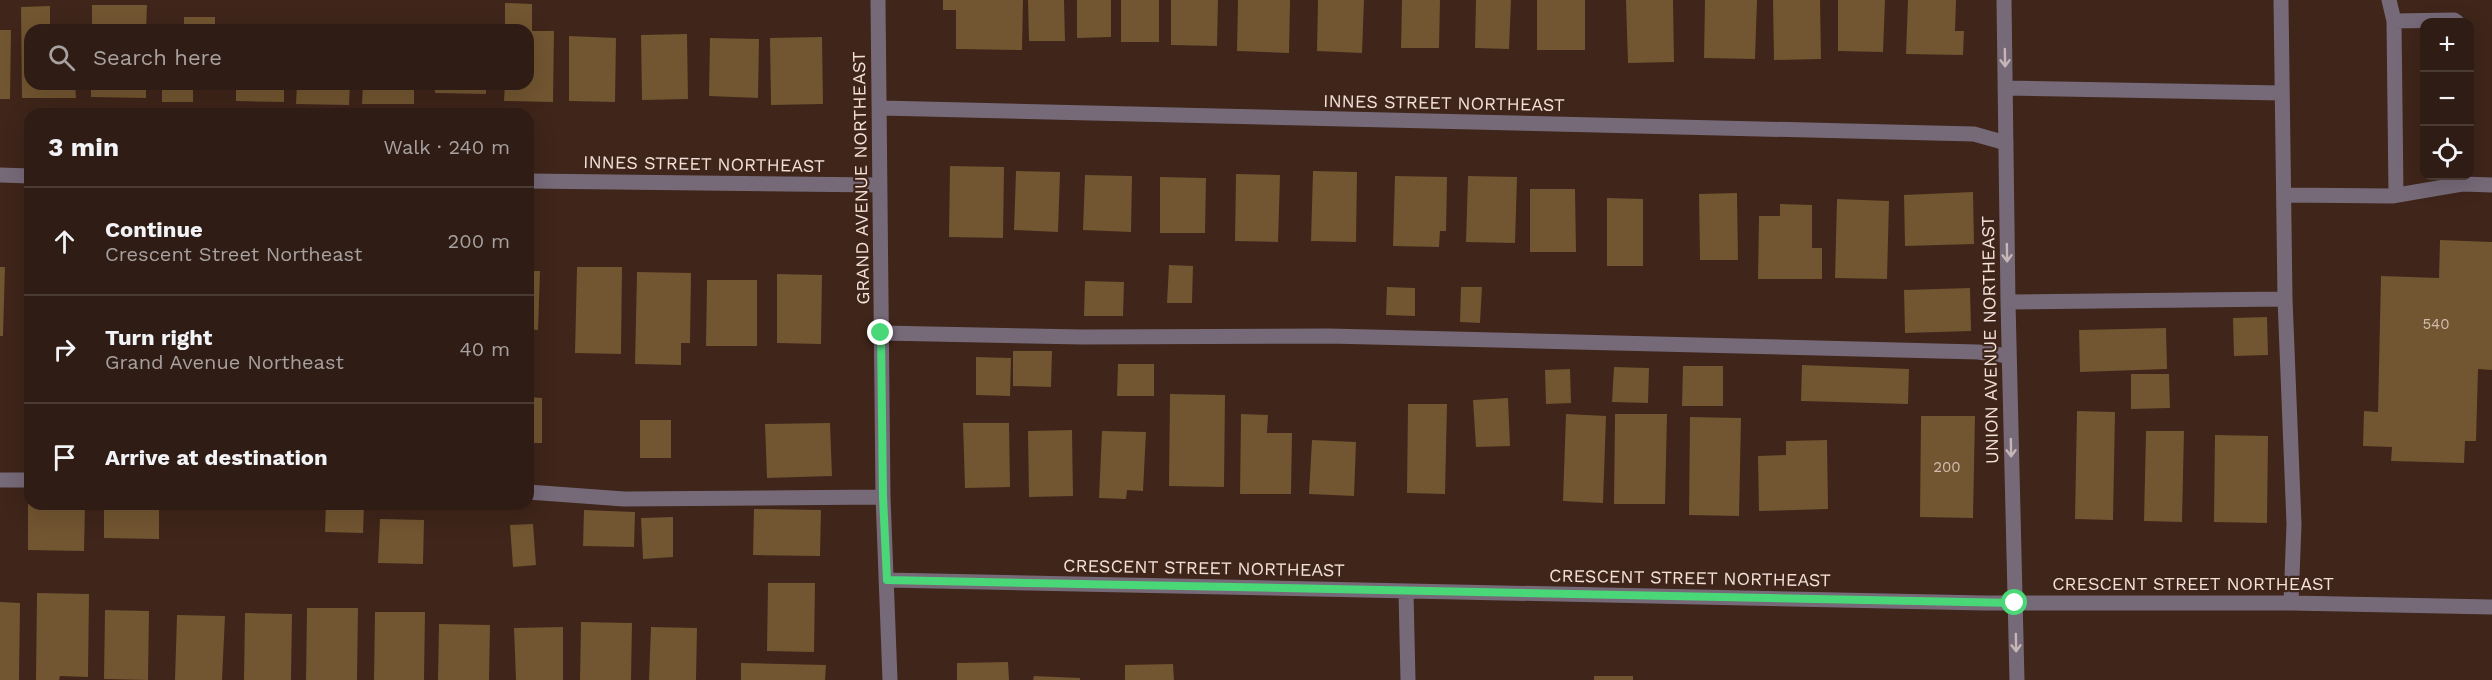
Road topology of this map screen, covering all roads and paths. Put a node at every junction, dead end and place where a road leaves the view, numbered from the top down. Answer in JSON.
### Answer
{"nodes":[{"id":1,"x":878,"y":0,"type":"edge"},
{"id":2,"x":2004,"y":0,"type":"edge"},
{"id":3,"x":2281,"y":0,"type":"edge"},
{"id":4,"x":2390,"y":0,"type":"edge"},
{"id":5,"x":2394,"y":21,"type":"junction"},
{"id":6,"x":2420,"y":21,"type":"edge"},
{"id":7,"x":2005,"y":87,"type":"junction"},
{"id":8,"x":2282,"y":93,"type":"junction"},
{"id":9,"x":880,"y":108,"type":"junction"},
{"id":10,"x":2006,"y":143,"type":"junction"},
{"id":11,"x":0,"y":175,"type":"edge"},
{"id":12,"x":24,"y":176,"type":"edge"},
{"id":13,"x":2462,"y":180,"type":"edge"},
{"id":14,"x":534,"y":181,"type":"edge"},
{"id":15,"x":880,"y":185,"type":"junction"},
{"id":16,"x":2492,"y":185,"type":"edge"},
{"id":17,"x":2284,"y":195,"type":"junction"},
{"id":18,"x":2396,"y":195,"type":"junction"},
{"id":19,"x":2285,"y":299,"type":"junction"},
{"id":20,"x":2008,"y":302,"type":"junction"},
{"id":21,"x":881,"y":333,"type":"junction"},
{"id":22,"x":2009,"y":356,"type":"junction"},
{"id":23,"x":0,"y":480,"type":"edge"},
{"id":24,"x":24,"y":480,"type":"edge"},
{"id":25,"x":534,"y":492,"type":"edge"},
{"id":26,"x":883,"y":497,"type":"junction"},
{"id":27,"x":887,"y":580,"type":"junction"},
{"id":28,"x":1406,"y":592,"type":"junction"},
{"id":29,"x":2015,"y":603,"type":"junction"},
{"id":30,"x":2291,"y":603,"type":"junction"},
{"id":31,"x":2492,"y":607,"type":"edge"},
{"id":32,"x":890,"y":680,"type":"edge"},
{"id":33,"x":1408,"y":680,"type":"edge"},
{"id":34,"x":2017,"y":680,"type":"edge"}],
"edges":[{"from":1,"to":9,"type":"street","name":"GRAND AVENUE NORTHEAST"},
{"from":2,"to":7,"type":"street","name":"UNION AVENUE NORTHEAST","one_way":true},
{"from":3,"to":8,"type":"street"},
{"from":4,"to":5,"type":"street"},
{"from":5,"to":6,"type":"street"},
{"from":5,"to":18,"type":"street"},
{"from":7,"to":8,"type":"street"},
{"from":7,"to":10,"type":"street","name":"UNION AVENUE NORTHEAST"},
{"from":8,"to":17,"type":"street"},
{"from":9,"to":10,"type":"street","name":"INNES STREET NORTHEAST"},
{"from":9,"to":15,"type":"street","name":"GRAND AVENUE NORTHEAST"},
{"from":10,"to":20,"type":"street","name":"UNION AVENUE NORTHEAST","one_way":true},
{"from":11,"to":12,"type":"street"},
{"from":13,"to":16,"type":"street"},
{"from":13,"to":18,"type":"street"},
{"from":14,"to":15,"type":"street","name":"INNES STREET NORTHEAST"},
{"from":15,"to":21,"type":"street","name":"GRAND AVENUE NORTHEAST"},
{"from":17,"to":18,"type":"street"},
{"from":17,"to":19,"type":"street"},
{"from":19,"to":20,"type":"street"},
{"from":19,"to":30,"type":"street"},
{"from":20,"to":22,"type":"street","name":"UNION AVENUE NORTHEAST"},
{"from":21,"to":22,"type":"street"},
{"from":21,"to":26,"type":"street","name":"GRAND AVENUE NORTHEAST"},
{"from":22,"to":29,"type":"street","name":"UNION AVENUE NORTHEAST","one_way":true},
{"from":23,"to":24,"type":"street"},
{"from":25,"to":26,"type":"street"},
{"from":26,"to":27,"type":"street","name":"GRAND AVENUE NORTHEAST"},
{"from":27,"to":28,"type":"street","name":"CRESCENT STREET NORTHEAST"},
{"from":27,"to":32,"type":"street","name":"GRAND AVENUE NORTHEAST"},
{"from":28,"to":29,"type":"street","name":"CRESCENT STREET NORTHEAST"},
{"from":28,"to":33,"type":"street"},
{"from":29,"to":30,"type":"street","name":"CRESCENT STREET NORTHEAST"},
{"from":29,"to":34,"type":"street","name":"UNION AVENUE NORTHEAST","one_way":true},
{"from":30,"to":31,"type":"street","name":"CRESCENT STREET NORTHEAST"}]}
